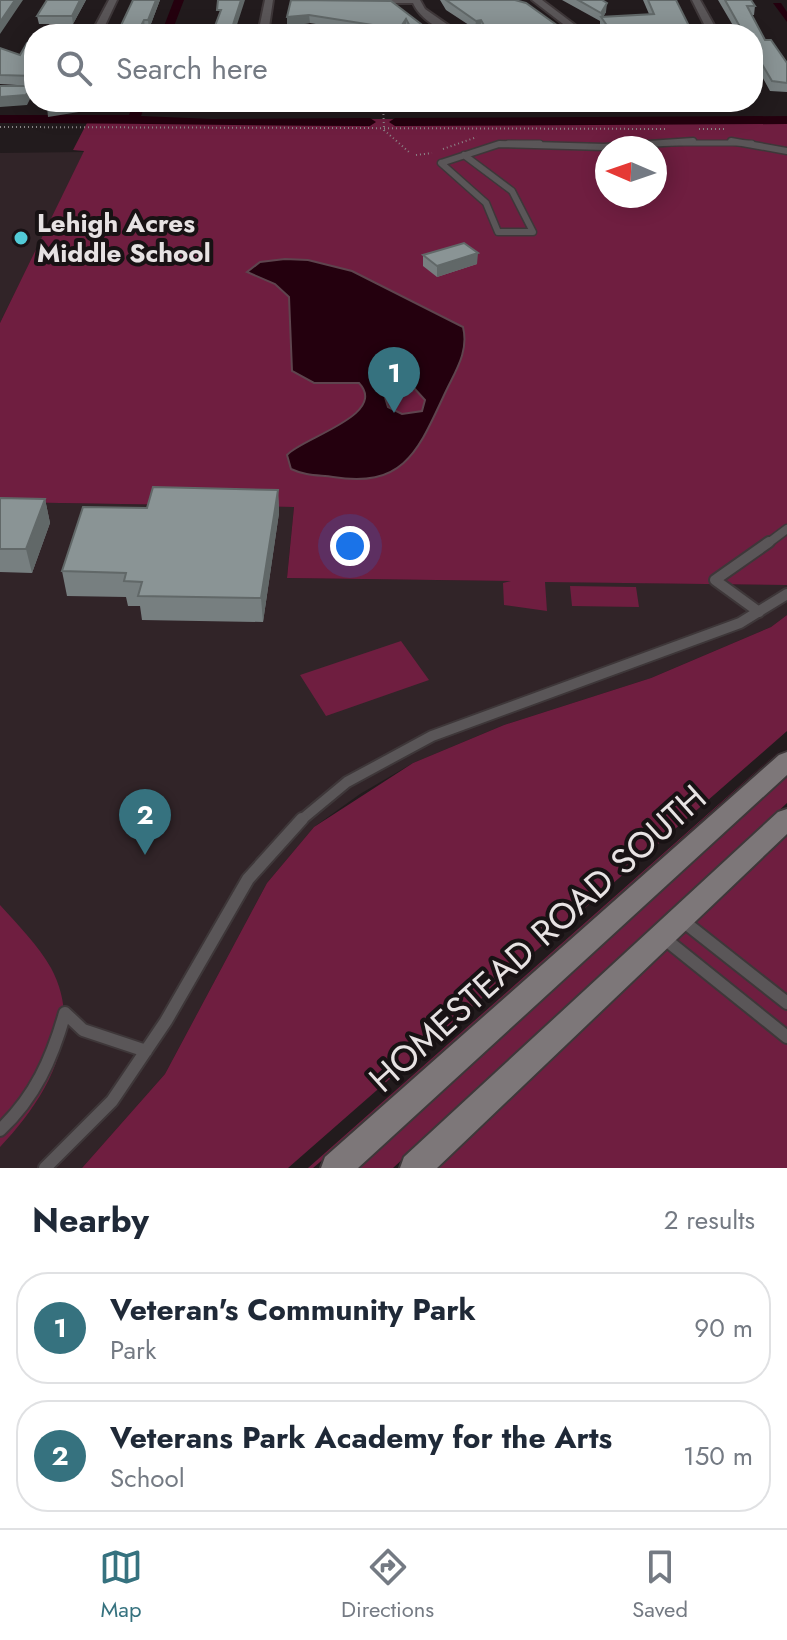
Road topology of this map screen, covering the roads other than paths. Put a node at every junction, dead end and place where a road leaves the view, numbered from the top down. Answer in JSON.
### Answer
{"nodes":[{"id":1,"x":113,"y":0,"type":"edge"},
{"id":2,"x":269,"y":0,"type":"edge"},
{"id":3,"x":386,"y":0,"type":"edge"},
{"id":4,"x":416,"y":0,"type":"edge"},
{"id":5,"x":536,"y":0,"type":"edge"},
{"id":6,"x":696,"y":0,"type":"edge"},
{"id":7,"x":101,"y":24,"type":"edge"},
{"id":8,"x":265,"y":24,"type":"edge"},
{"id":9,"x":441,"y":24,"type":"edge"},
{"id":10,"x":568,"y":24,"type":"edge"},
{"id":11,"x":709,"y":24,"type":"edge"},
{"id":12,"x":787,"y":151,"type":"edge"},
{"id":13,"x":464,"y":155,"type":"junction"},
{"id":14,"x":787,"y":529,"type":"edge"},
{"id":15,"x":787,"y":594,"type":"edge"},
{"id":16,"x":759,"y":612,"type":"junction"},
{"id":17,"x":787,"y":761,"type":"edge"},
{"id":18,"x":787,"y":819,"type":"edge"},
{"id":19,"x":671,"y":928,"type":"junction"},
{"id":20,"x":787,"y":1003,"type":"edge"},
{"id":21,"x":787,"y":1037,"type":"edge"},
{"id":22,"x":146,"y":1051,"type":"junction"},
{"id":23,"x":0,"y":1130,"type":"edge"},
{"id":24,"x":45,"y":1168,"type":"edge"},
{"id":25,"x":336,"y":1168,"type":"edge"},
{"id":26,"x":415,"y":1168,"type":"edge"}],
"edges":[{"from":1,"to":7,"type":"street"},
{"from":2,"to":8,"type":"street"},
{"from":3,"to":4,"type":"street"},
{"from":4,"to":9,"type":"street"},
{"from":5,"to":10,"type":"street"},
{"from":6,"to":11,"type":"street"},
{"from":12,"to":13,"type":"lane"},
{"from":13,"to":13,"type":"lane"},
{"from":14,"to":16,"type":"lane"},
{"from":15,"to":16,"type":"lane"},
{"from":16,"to":22,"type":"lane"},
{"from":17,"to":25,"type":"main road","name":"HOMESTEAD ROAD SOUTH"},
{"from":18,"to":19,"type":"main road"},
{"from":19,"to":20,"type":"lane"},
{"from":19,"to":21,"type":"lane"},
{"from":19,"to":26,"type":"main road"},
{"from":22,"to":23,"type":"lane"},
{"from":22,"to":24,"type":"lane"}]}
